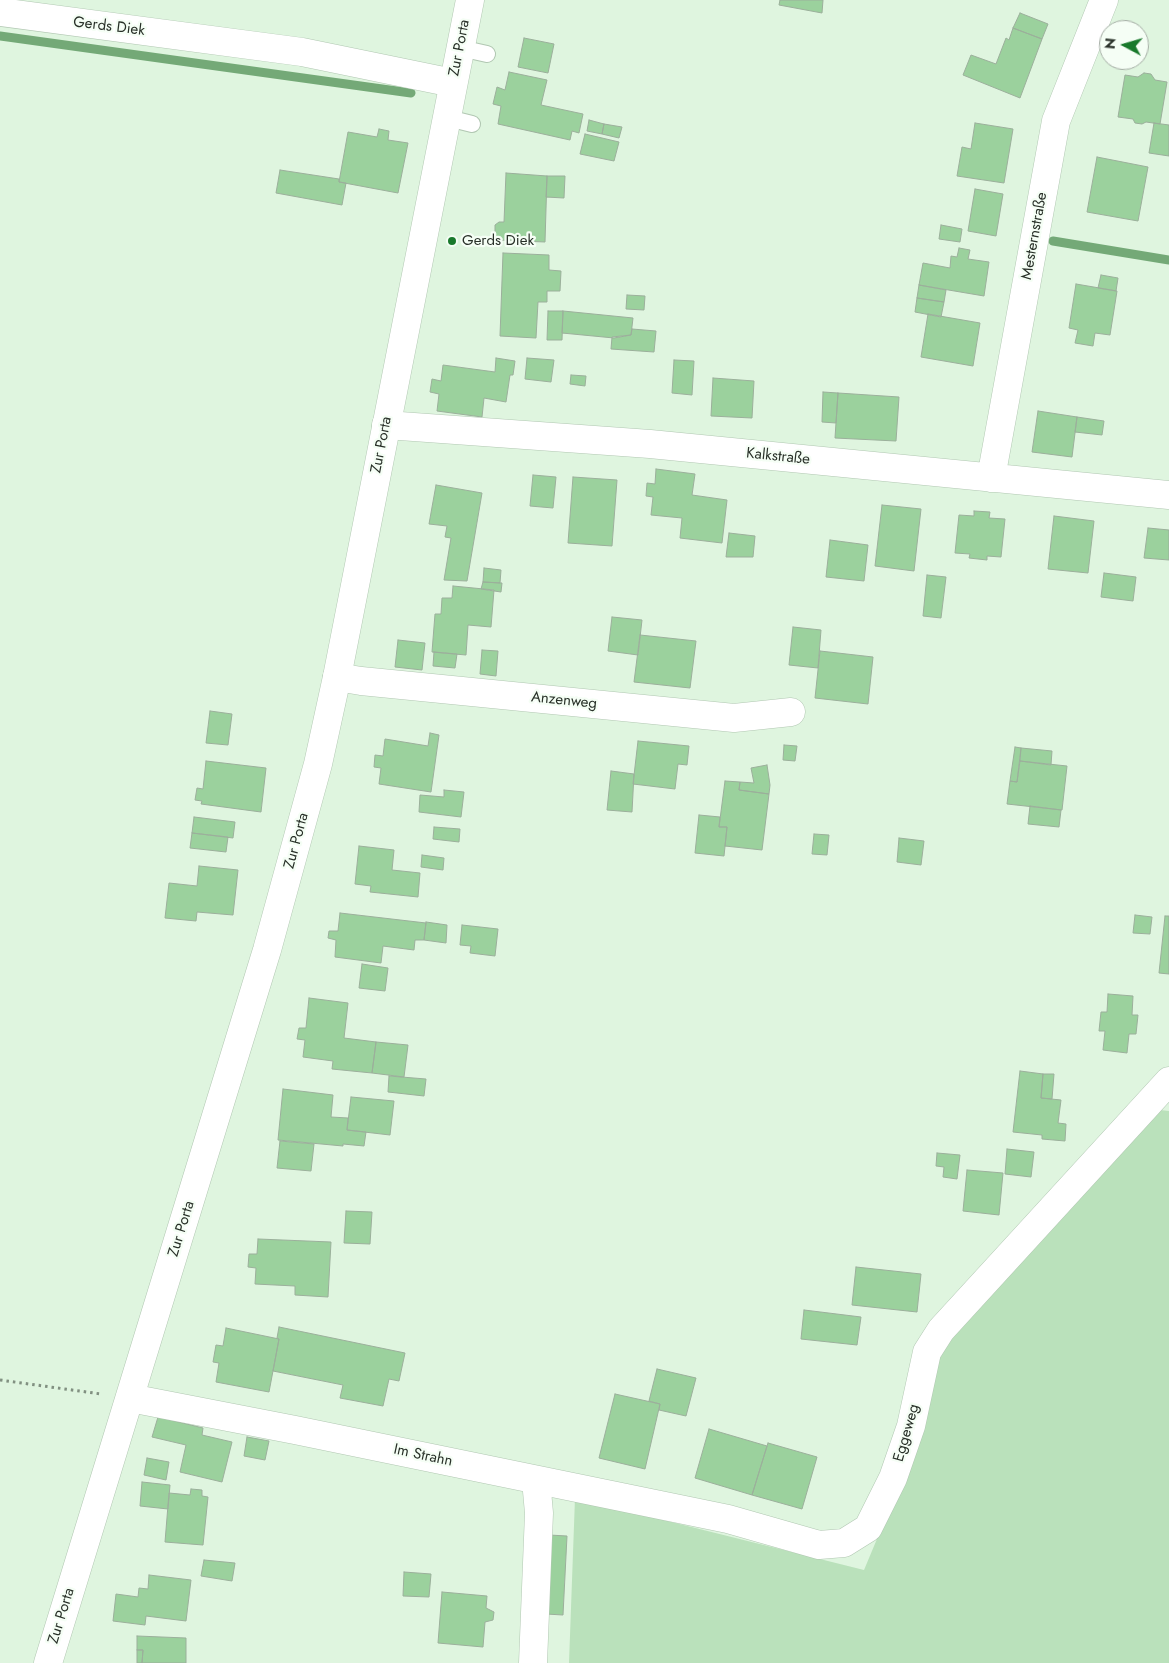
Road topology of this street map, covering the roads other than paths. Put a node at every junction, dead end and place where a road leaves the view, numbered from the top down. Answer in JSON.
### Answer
{"nodes":[{"id":1,"x":470,"y":0,"type":"edge"},
{"id":2,"x":1104,"y":0,"type":"edge"},
{"id":3,"x":0,"y":12,"type":"edge"},
{"id":4,"x":460,"y":48,"type":"junction"},
{"id":5,"x":487,"y":54,"type":"dead end"},
{"id":6,"x":453,"y":83,"type":"junction"},
{"id":7,"x":386,"y":424,"type":"junction"},
{"id":8,"x":991,"y":478,"type":"junction"},
{"id":9,"x":1169,"y":495,"type":"edge"},
{"id":10,"x":337,"y":677,"type":"junction"},
{"id":11,"x":791,"y":712,"type":"dead end"},
{"id":12,"x":1169,"y":1082,"type":"edge"},
{"id":13,"x":130,"y":1398,"type":"junction"},
{"id":14,"x":536,"y":1480,"type":"junction"},
{"id":15,"x":48,"y":1663,"type":"edge"},
{"id":16,"x":533,"y":1663,"type":"edge"}],
"edges":[{"from":1,"to":4,"type":"street","name":"Zur Porta"},
{"from":2,"to":8,"type":"street","name":"Mesternstraße"},
{"from":3,"to":6,"type":"street","name":"Gerds Diek"},
{"from":4,"to":5,"type":"lane"},
{"from":4,"to":6,"type":"street","name":"Zur Porta"},
{"from":6,"to":7,"type":"street","name":"Zur Porta"},
{"from":7,"to":8,"type":"street","name":"Kalkstraße"},
{"from":7,"to":10,"type":"street","name":"Zur Porta"},
{"from":8,"to":9,"type":"street","name":"Kalkstraße"},
{"from":10,"to":11,"type":"street","name":"Anzenweg"},
{"from":10,"to":13,"type":"street","name":"Zur Porta"},
{"from":12,"to":14,"type":"street","name":"Eggeweg"},
{"from":13,"to":14,"type":"street","name":"Im Strahn"},
{"from":13,"to":15,"type":"street","name":"Zur Porta"},
{"from":14,"to":16,"type":"street"}]}
